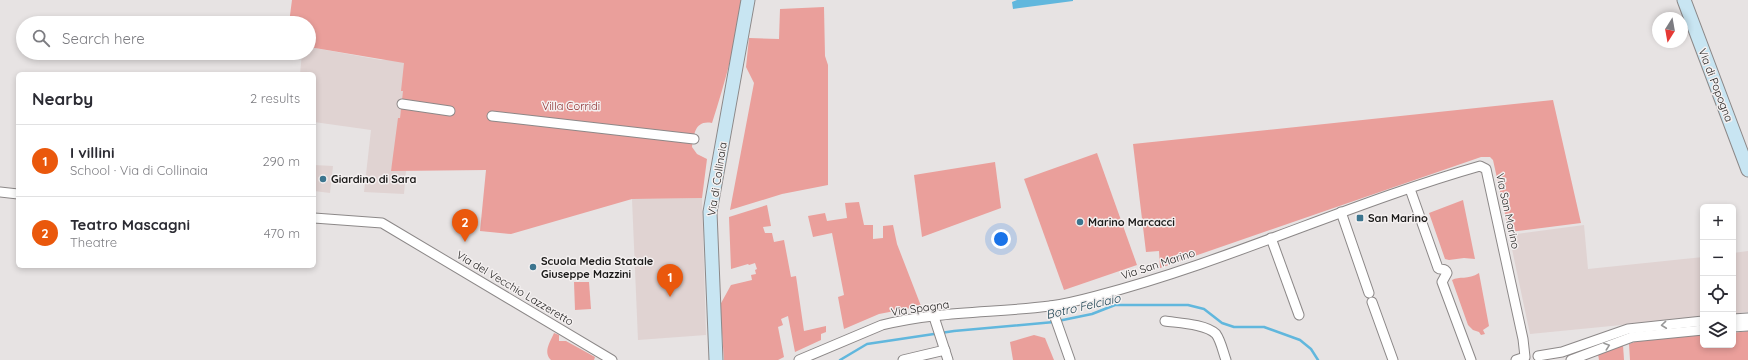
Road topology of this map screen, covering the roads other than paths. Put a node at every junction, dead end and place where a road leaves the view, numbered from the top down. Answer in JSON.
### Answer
{"nodes":[{"id":1,"x":748,"y":0,"type":"edge"},
{"id":2,"x":1684,"y":0,"type":"edge"},
{"id":3,"x":402,"y":104,"type":"dead end"},
{"id":4,"x":450,"y":111,"type":"dead end"},
{"id":5,"x":492,"y":116,"type":"dead end"},
{"id":6,"x":694,"y":139,"type":"dead end"},
{"id":7,"x":1748,"y":170,"type":"edge"},
{"id":8,"x":1410,"y":189,"type":"junction"},
{"id":9,"x":0,"y":192,"type":"edge"},
{"id":10,"x":16,"y":194,"type":"edge"},
{"id":11,"x":1341,"y":212,"type":"junction"},
{"id":12,"x":316,"y":218,"type":"edge"},
{"id":13,"x":1271,"y":238,"type":"junction"},
{"id":14,"x":1369,"y":292,"type":"dead end"},
{"id":15,"x":1372,"y":302,"type":"dead end"},
{"id":16,"x":1051,"y":306,"type":"junction"},
{"id":17,"x":1299,"y":315,"type":"dead end"},
{"id":18,"x":934,"y":317,"type":"junction"},
{"id":19,"x":1748,"y":318,"type":"edge"},
{"id":20,"x":1736,"y":319,"type":"edge"},
{"id":21,"x":1165,"y":321,"type":"dead end"},
{"id":22,"x":1700,"y":321,"type":"edge"},
{"id":23,"x":1748,"y":326,"type":"edge"},
{"id":24,"x":1736,"y":327,"type":"edge"},
{"id":25,"x":1700,"y":330,"type":"edge"},
{"id":26,"x":944,"y":348,"type":"junction"},
{"id":27,"x":1529,"y":358,"type":"edge"},
{"id":28,"x":612,"y":360,"type":"edge"},
{"id":29,"x":716,"y":360,"type":"edge"},
{"id":30,"x":800,"y":360,"type":"edge"},
{"id":31,"x":903,"y":360,"type":"edge"},
{"id":32,"x":948,"y":360,"type":"edge"},
{"id":33,"x":1070,"y":360,"type":"edge"},
{"id":34,"x":1226,"y":360,"type":"edge"},
{"id":35,"x":1393,"y":360,"type":"edge"},
{"id":36,"x":1471,"y":360,"type":"edge"},
{"id":37,"x":1571,"y":360,"type":"edge"}],
"edges":[{"from":1,"to":29,"type":"street","name":"Via di Collinaia"},
{"from":2,"to":7,"type":"street","name":"Via di Popogna"},
{"from":3,"to":4,"type":"street"},
{"from":5,"to":6,"type":"street"},
{"from":8,"to":11,"type":"street","name":"Via San Marino"},
{"from":8,"to":27,"type":"street","name":"Via San Marino"},
{"from":8,"to":36,"type":"street"},
{"from":9,"to":10,"type":"street"},
{"from":11,"to":13,"type":"street","name":"Via San Marino"},
{"from":11,"to":14,"type":"street"},
{"from":12,"to":28,"type":"street","name":"Via del Vecchio Lazzeretto"},
{"from":13,"to":16,"type":"street","name":"Via San Marino"},
{"from":13,"to":17,"type":"street"},
{"from":15,"to":35,"type":"street"},
{"from":16,"to":18,"type":"street","name":"Via Spagna"},
{"from":16,"to":33,"type":"street"},
{"from":18,"to":26,"type":"street"},
{"from":18,"to":30,"type":"street","name":"Via Spagna"},
{"from":19,"to":20,"type":"street"},
{"from":21,"to":34,"type":"street"},
{"from":22,"to":27,"type":"street","one_way":true},
{"from":23,"to":24,"type":"street"},
{"from":37,"to":25,"type":"street","one_way":true},
{"from":26,"to":31,"type":"street"},
{"from":26,"to":32,"type":"street"}]}
